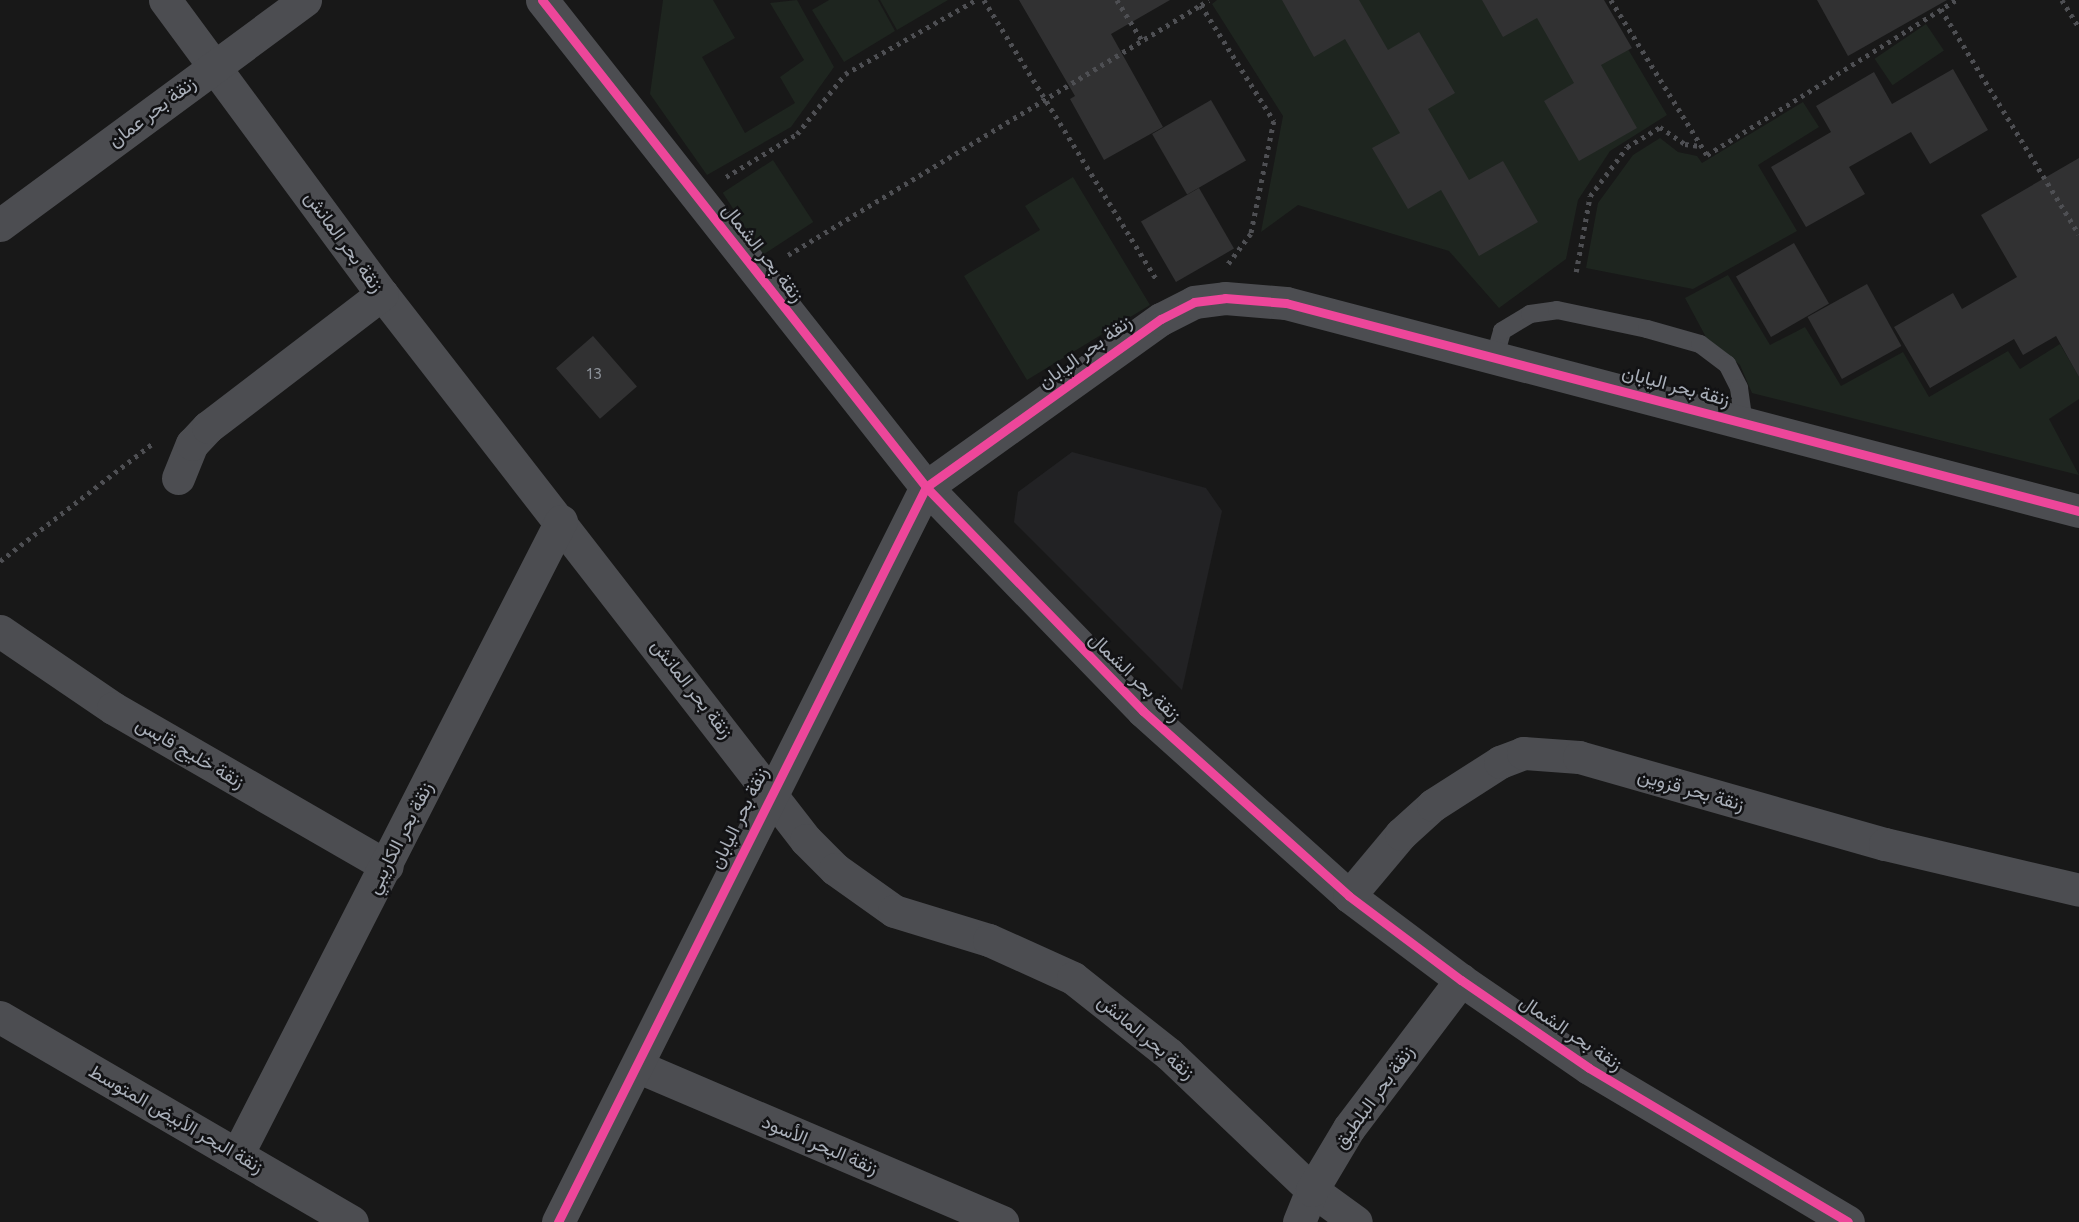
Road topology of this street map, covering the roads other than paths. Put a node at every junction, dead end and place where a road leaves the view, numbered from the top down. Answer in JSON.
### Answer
{"nodes":[{"id":1,"x":164,"y":0,"type":"edge"},
{"id":2,"x":305,"y":0,"type":"edge"},
{"id":3,"x":542,"y":0,"type":"edge"},
{"id":4,"x":216,"y":64,"type":"junction"},
{"id":5,"x":0,"y":225,"type":"edge"},
{"id":6,"x":382,"y":294,"type":"junction"},
{"id":7,"x":1495,"y":356,"type":"junction"},
{"id":8,"x":1744,"y":423,"type":"junction"},
{"id":9,"x":178,"y":478,"type":"dead end"},
{"id":10,"x":926,"y":487,"type":"junction"},
{"id":11,"x":2079,"y":510,"type":"edge"},
{"id":12,"x":561,"y":521,"type":"junction"},
{"id":13,"x":0,"y":631,"type":"edge"},
{"id":14,"x":771,"y":793,"type":"junction"},
{"id":15,"x":387,"y":866,"type":"junction"},
{"id":16,"x":2079,"y":890,"type":"edge"},
{"id":17,"x":1349,"y":896,"type":"junction"},
{"id":18,"x":1461,"y":979,"type":"junction"},
{"id":19,"x":0,"y":1017,"type":"edge"},
{"id":20,"x":639,"y":1067,"type":"junction"},
{"id":21,"x":237,"y":1155,"type":"junction"},
{"id":22,"x":1311,"y":1190,"type":"junction"},
{"id":23,"x":352,"y":1222,"type":"edge"},
{"id":24,"x":558,"y":1222,"type":"edge"},
{"id":25,"x":1002,"y":1222,"type":"edge"},
{"id":26,"x":1299,"y":1222,"type":"edge"},
{"id":27,"x":1356,"y":1222,"type":"edge"},
{"id":28,"x":1847,"y":1222,"type":"edge"}],
"edges":[{"from":1,"to":4,"type":"street","name":"زنقة بحر المانش"},
{"from":2,"to":4,"type":"street","name":"زنقة بحر عمان"},
{"from":3,"to":10,"type":"street","name":"زنقة بحر الشمال"},
{"from":4,"to":5,"type":"street","name":"زنقة بحر عمان"},
{"from":4,"to":6,"type":"street","name":"زنقة بحر المانش"},
{"from":6,"to":9,"type":"street"},
{"from":6,"to":12,"type":"street","name":"زنقة بحر المانش"},
{"from":7,"to":8,"type":"street","name":"زنقة بحر اليابان"},
{"from":7,"to":8,"type":"lane"},
{"from":7,"to":10,"type":"street","name":"زنقة بحر اليابان"},
{"from":8,"to":11,"type":"street","name":"زنقة بحر اليابان"},
{"from":10,"to":14,"type":"street","name":"زنقة بحر اليابان"},
{"from":10,"to":17,"type":"street","name":"زنقة بحر الشمال"},
{"from":12,"to":14,"type":"street","name":"زنقة بحر المانش"},
{"from":12,"to":15,"type":"street","name":"زنقة بحر الكاريبي"},
{"from":13,"to":15,"type":"street","name":"زنقة خليج قابس"},
{"from":14,"to":20,"type":"street","name":"زنقة بحر اليابان"},
{"from":14,"to":22,"type":"street","name":"زنقة بحر المانش"},
{"from":15,"to":21,"type":"street","name":"زنقة بحر الكاريبي"},
{"from":16,"to":17,"type":"street","name":"زنقة بحر قزوين"},
{"from":17,"to":18,"type":"street","name":"زنقة بحر الشمال"},
{"from":18,"to":22,"type":"street","name":"زنقة بحر البلطيق"},
{"from":18,"to":28,"type":"street","name":"زنقة بحر الشمال"},
{"from":19,"to":21,"type":"street","name":"زنقة البحر الأبيض المتوسط"},
{"from":20,"to":24,"type":"street","name":"زنقة بحر اليابان"},
{"from":20,"to":25,"type":"street","name":"زنقة البحر الأسود"},
{"from":21,"to":23,"type":"street","name":"زنقة البحر الأبيض المتوسط"},
{"from":22,"to":26,"type":"street","name":"زنقة بحر البلطيق"},
{"from":22,"to":27,"type":"street","name":"زنقة بحر المانش"}]}
